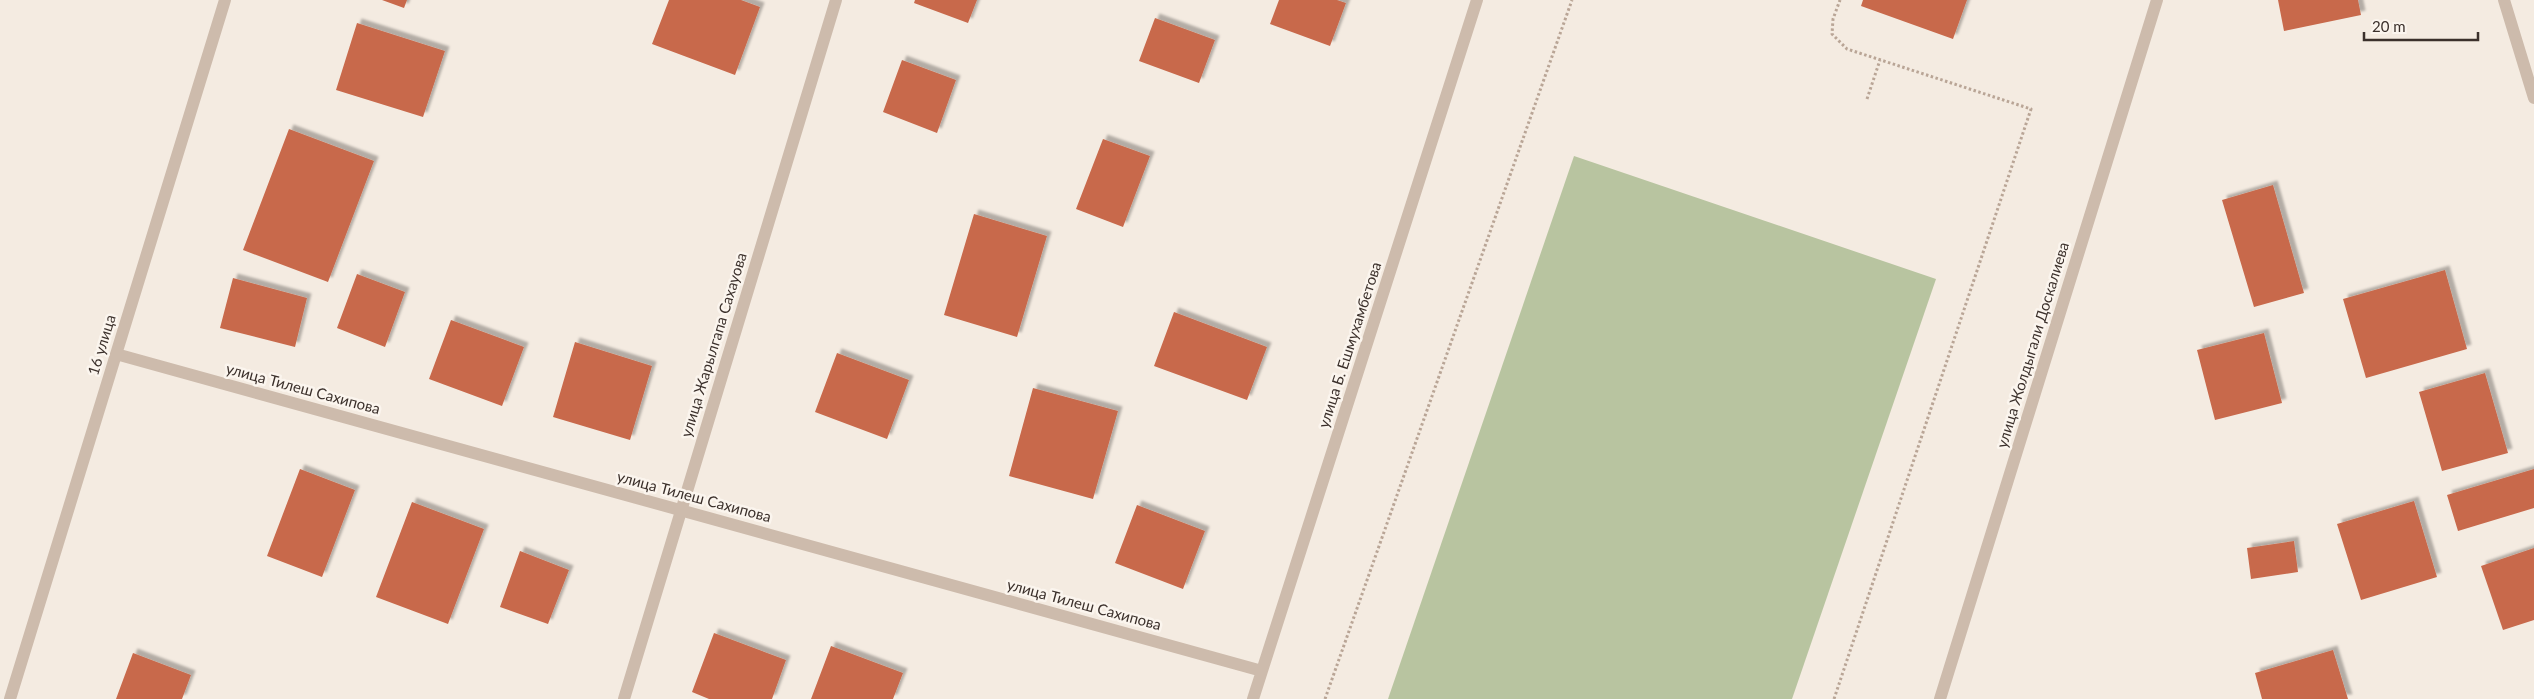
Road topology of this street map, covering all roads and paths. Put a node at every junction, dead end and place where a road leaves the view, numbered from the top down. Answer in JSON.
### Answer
{"nodes":[{"id":1,"x":225,"y":0,"type":"edge"},
{"id":2,"x":836,"y":0,"type":"edge"},
{"id":3,"x":1477,"y":0,"type":"edge"},
{"id":4,"x":1572,"y":0,"type":"edge"},
{"id":5,"x":1840,"y":0,"type":"edge"},
{"id":6,"x":2157,"y":0,"type":"edge"},
{"id":7,"x":2504,"y":0,"type":"edge"},
{"id":8,"x":1880,"y":60,"type":"junction"},
{"id":9,"x":1867,"y":98,"type":"dead end"},
{"id":10,"x":2534,"y":98,"type":"edge"},
{"id":11,"x":116,"y":354,"type":"junction"},
{"id":12,"x":681,"y":510,"type":"junction"},
{"id":13,"x":1262,"y":671,"type":"junction"},
{"id":14,"x":10,"y":699,"type":"edge"},
{"id":15,"x":624,"y":699,"type":"edge"},
{"id":16,"x":1253,"y":699,"type":"edge"},
{"id":17,"x":1325,"y":699,"type":"edge"},
{"id":18,"x":1834,"y":699,"type":"edge"},
{"id":19,"x":1940,"y":699,"type":"edge"}],
"edges":[{"from":1,"to":11,"type":"street","name":"16 улица"},
{"from":2,"to":12,"type":"street","name":"улица Жарылгапа Сахауова"},
{"from":3,"to":13,"type":"street","name":"улица Б. Ешмухамбетова"},
{"from":4,"to":17,"type":"path"},
{"from":5,"to":8,"type":"path"},
{"from":6,"to":19,"type":"street","name":"улица Жолдыгали Доскалиева"},
{"from":7,"to":10,"type":"street"},
{"from":8,"to":9,"type":"path"},
{"from":8,"to":18,"type":"path"},
{"from":11,"to":12,"type":"street","name":"улица Тилеш Сахипова"},
{"from":11,"to":14,"type":"street","name":"16 улица"},
{"from":12,"to":13,"type":"street","name":"улица Тилеш Сахипова"},
{"from":12,"to":15,"type":"street","name":"улица Жарылгапа Сахауова"},
{"from":13,"to":16,"type":"street","name":"улица Б. Ешмухамбетова"}]}
